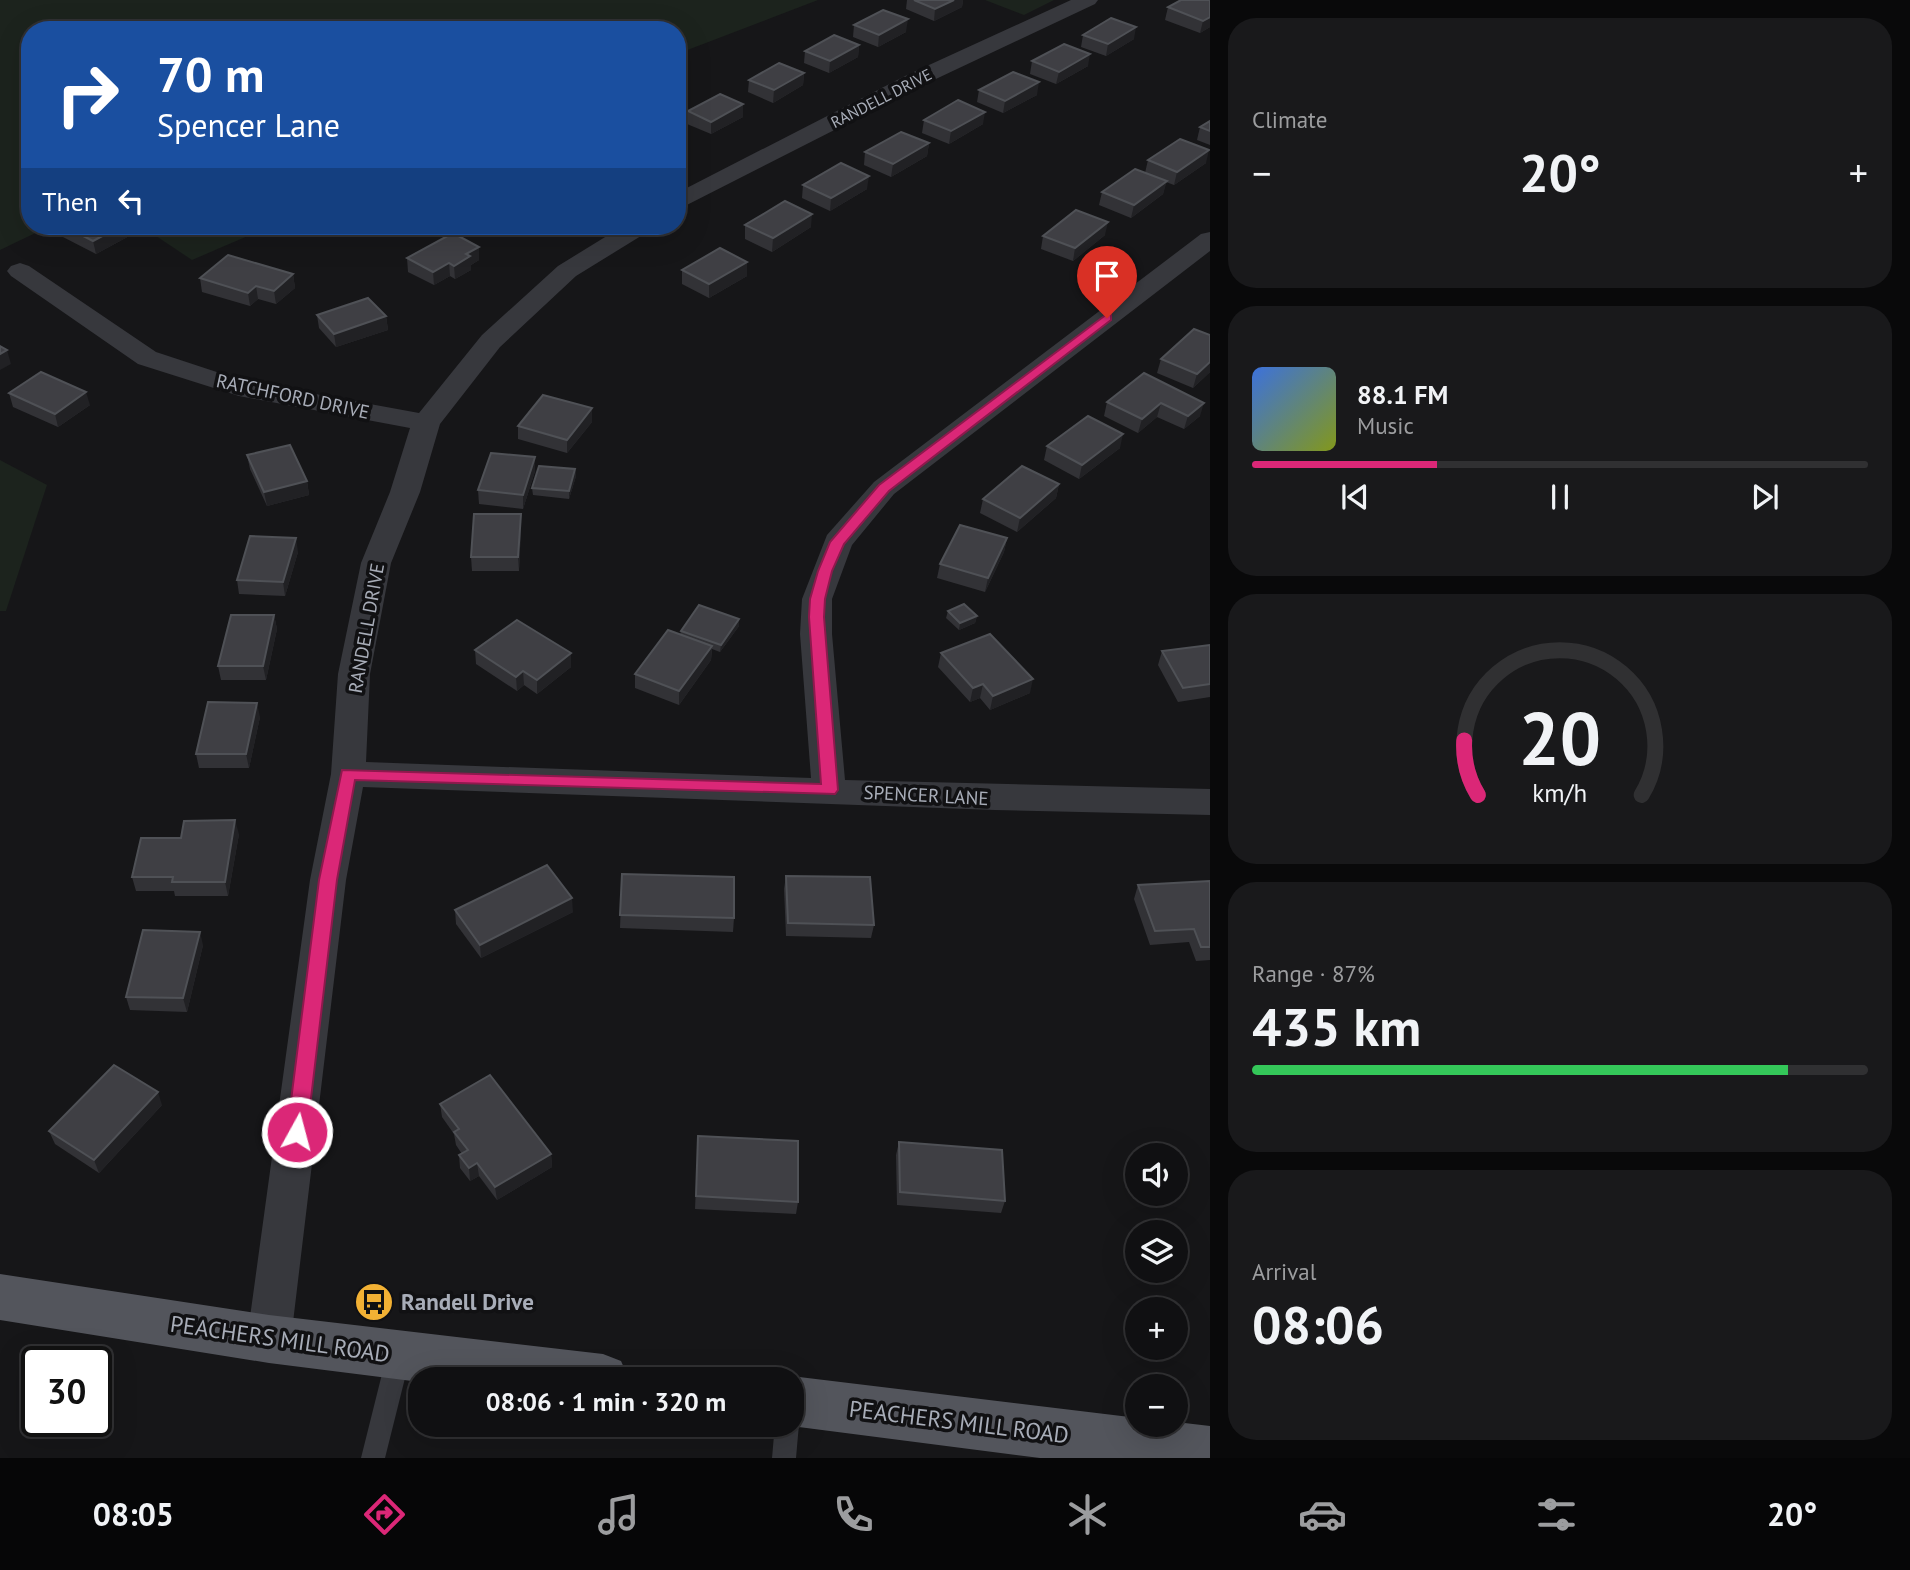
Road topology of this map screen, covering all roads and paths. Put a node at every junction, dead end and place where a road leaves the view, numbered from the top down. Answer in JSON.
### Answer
{"nodes":[{"id":1,"x":1088,"y":0,"type":"edge"},
{"id":2,"x":686,"y":198,"type":"edge"},
{"id":3,"x":625,"y":235,"type":"edge"},
{"id":4,"x":1210,"y":239,"type":"edge"},
{"id":5,"x":20,"y":271,"type":"dead end"},
{"id":6,"x":426,"y":423,"type":"junction"},
{"id":7,"x":348,"y":774,"type":"junction"},
{"id":8,"x":829,"y":790,"type":"junction"},
{"id":9,"x":1210,"y":802,"type":"edge"},
{"id":10,"x":0,"y":1297,"type":"edge"},
{"id":11,"x":269,"y":1339,"type":"junction"},
{"id":12,"x":398,"y":1355,"type":"junction"},
{"id":13,"x":500,"y":1367,"type":"edge"},
{"id":14,"x":804,"y":1403,"type":"edge"},
{"id":15,"x":786,"y":1437,"type":"edge"},
{"id":16,"x":1210,"y":1453,"type":"edge"},
{"id":17,"x":373,"y":1458,"type":"edge"},
{"id":18,"x":785,"y":1458,"type":"edge"}],
"edges":[{"from":1,"to":2,"type":"street","name":"RANDELL DRIVE"},
{"from":3,"to":6,"type":"street","name":"RANDELL DRIVE"},
{"from":4,"to":8,"type":"street"},
{"from":5,"to":6,"type":"street","name":"RATCHFORD DRIVE"},
{"from":6,"to":7,"type":"street","name":"RANDELL DRIVE"},
{"from":7,"to":8,"type":"street","name":"SPENCER LANE"},
{"from":7,"to":11,"type":"street","name":"RANDELL DRIVE"},
{"from":8,"to":9,"type":"street","name":"SPENCER LANE"},
{"from":10,"to":11,"type":"main road","name":"PEACHERS MILL ROAD"},
{"from":11,"to":12,"type":"main road","name":"PEACHERS MILL ROAD"},
{"from":12,"to":13,"type":"main road","name":"PEACHERS MILL ROAD"},
{"from":12,"to":17,"type":"lane"},
{"from":14,"to":16,"type":"main road","name":"PEACHERS MILL ROAD"},
{"from":15,"to":18,"type":"lane"}]}
